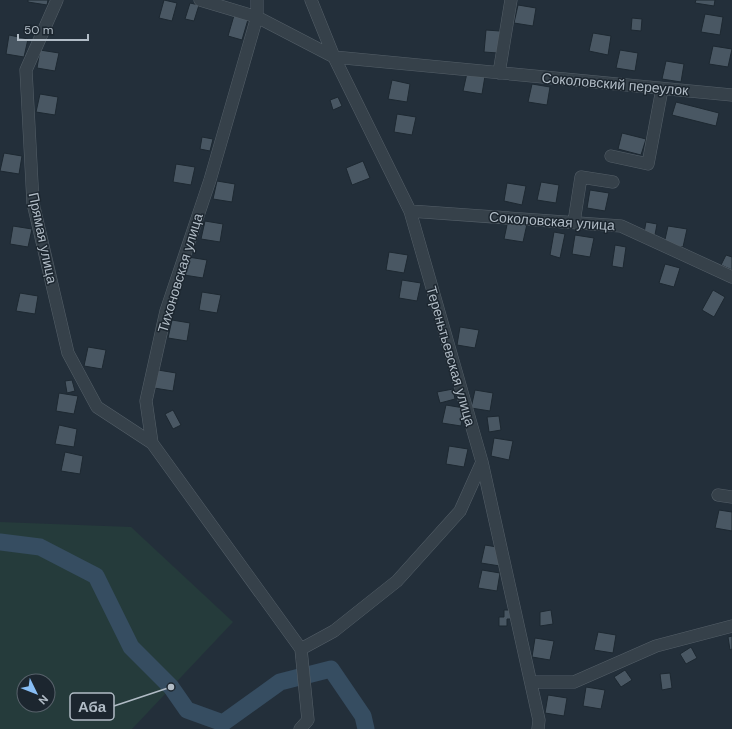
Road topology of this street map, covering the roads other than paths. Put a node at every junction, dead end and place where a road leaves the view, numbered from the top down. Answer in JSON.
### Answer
{"nodes":[{"id":1,"x":57,"y":0,"type":"edge"},
{"id":2,"x":200,"y":0,"type":"edge"},
{"id":3,"x":257,"y":0,"type":"edge"},
{"id":4,"x":311,"y":0,"type":"edge"},
{"id":5,"x":511,"y":0,"type":"edge"},
{"id":6,"x":257,"y":17,"type":"junction"},
{"id":7,"x":334,"y":57,"type":"junction"},
{"id":8,"x":499,"y":73,"type":"junction"},
{"id":9,"x":662,"y":88,"type":"junction"},
{"id":10,"x":732,"y":95,"type":"edge"},
{"id":11,"x":611,"y":156,"type":"dead end"},
{"id":12,"x":613,"y":182,"type":"dead end"},
{"id":13,"x":410,"y":211,"type":"junction"},
{"id":14,"x":574,"y":222,"type":"junction"},
{"id":15,"x":732,"y":277,"type":"edge"},
{"id":16,"x":152,"y":443,"type":"junction"},
{"id":17,"x":482,"y":462,"type":"junction"},
{"id":18,"x":718,"y":495,"type":"dead end"},
{"id":19,"x":732,"y":497,"type":"edge"},
{"id":20,"x":732,"y":626,"type":"edge"},
{"id":21,"x":301,"y":649,"type":"junction"},
{"id":22,"x":530,"y":682,"type":"junction"},
{"id":23,"x":300,"y":729,"type":"edge"},
{"id":24,"x":538,"y":729,"type":"edge"}],
"edges":[{"from":1,"to":16,"type":"street","name":"Прямая улица"},
{"from":2,"to":6,"type":"street"},
{"from":3,"to":6,"type":"street","name":"Тихоновская улица"},
{"from":4,"to":7,"type":"street","name":"Тереньтьевская улица"},
{"from":5,"to":8,"type":"street"},
{"from":6,"to":7,"type":"street"},
{"from":6,"to":16,"type":"street","name":"Тихоновская улица"},
{"from":7,"to":8,"type":"street","name":"Соколовский переулок"},
{"from":7,"to":13,"type":"street","name":"Тереньтьевская улица"},
{"from":8,"to":9,"type":"street","name":"Соколовский переулок"},
{"from":9,"to":10,"type":"street","name":"Соколовский переулок"},
{"from":9,"to":11,"type":"street"},
{"from":12,"to":14,"type":"street"},
{"from":13,"to":14,"type":"street","name":"Соколовская улица"},
{"from":13,"to":17,"type":"street","name":"Тереньтьевская улица"},
{"from":14,"to":15,"type":"street","name":"Соколовская улица"},
{"from":16,"to":21,"type":"street","name":"Тихоновская улица"},
{"from":17,"to":21,"type":"street"},
{"from":17,"to":22,"type":"street","name":"Тереньтьевская улица"},
{"from":18,"to":19,"type":"street"},
{"from":20,"to":22,"type":"street"},
{"from":21,"to":23,"type":"street"},
{"from":22,"to":24,"type":"street","name":"Тереньтьевская улица"}]}
